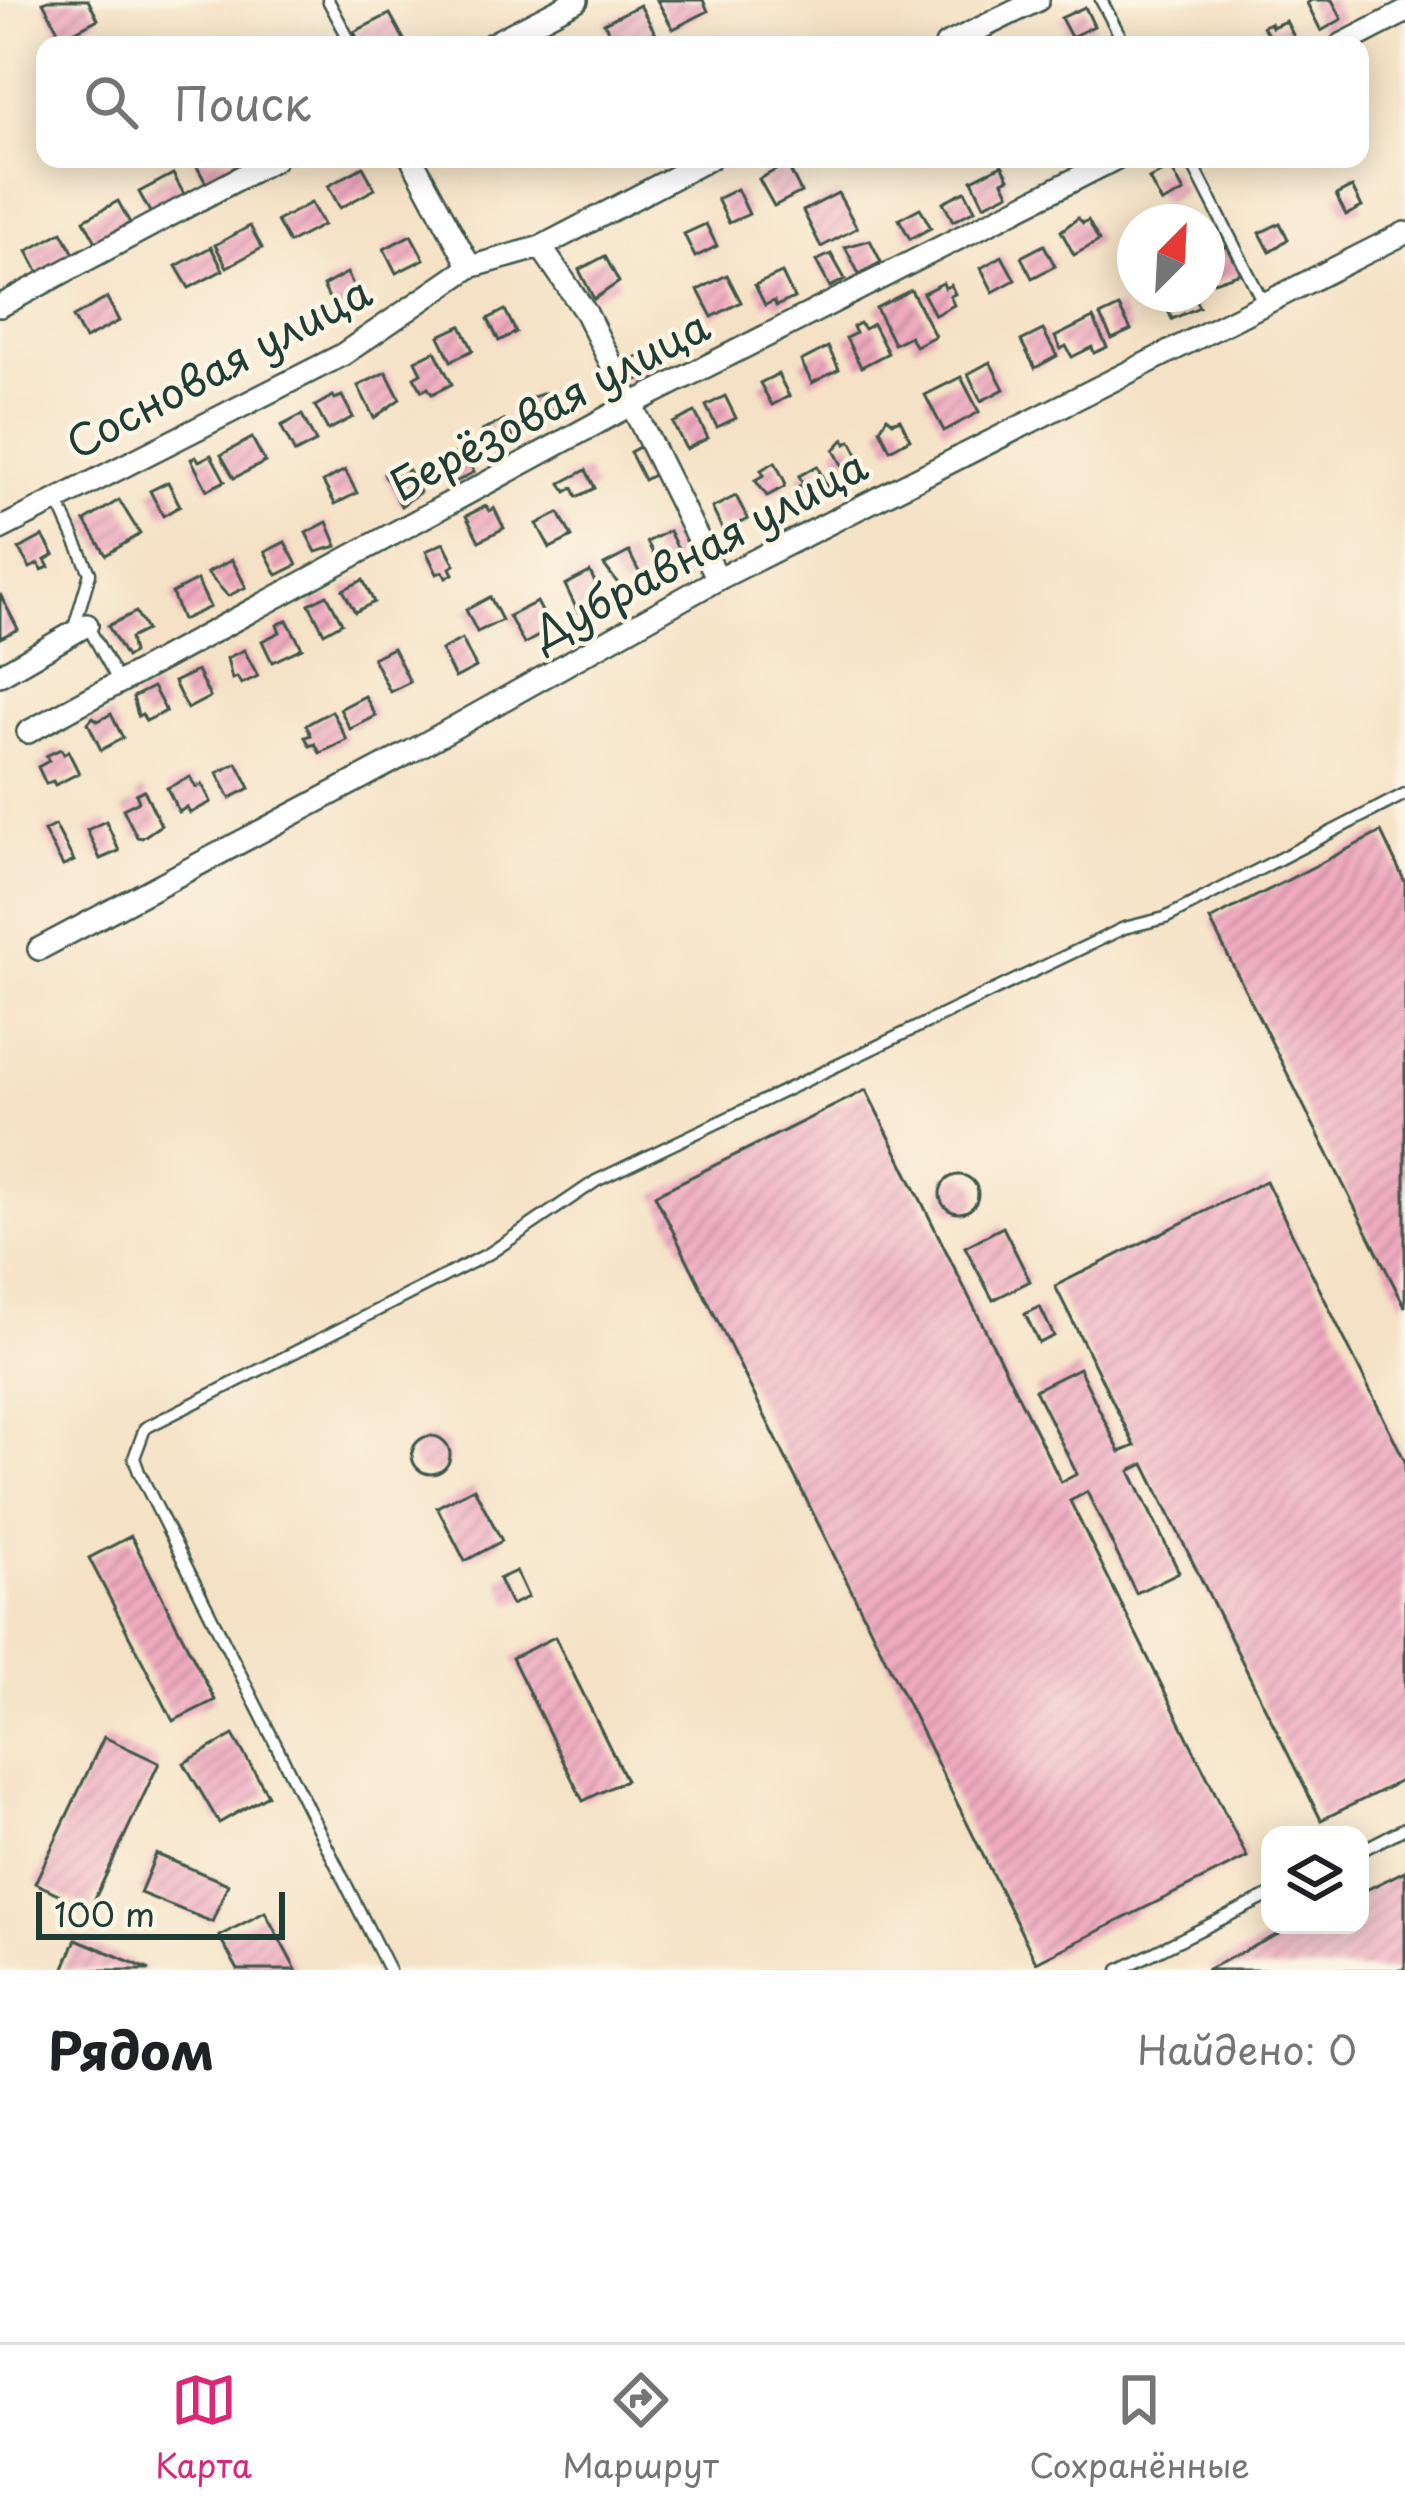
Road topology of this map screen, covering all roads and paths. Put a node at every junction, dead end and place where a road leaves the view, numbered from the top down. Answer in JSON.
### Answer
{"nodes":[{"id":1,"x":328,"y":0,"type":"edge"},
{"id":2,"x":577,"y":0,"type":"edge"},
{"id":3,"x":1038,"y":0,"type":"edge"},
{"id":4,"x":1101,"y":0,"type":"edge"},
{"id":5,"x":1405,"y":12,"type":"edge"},
{"id":6,"x":347,"y":36,"type":"edge"},
{"id":7,"x":507,"y":36,"type":"edge"},
{"id":8,"x":964,"y":36,"type":"edge"},
{"id":9,"x":1120,"y":36,"type":"edge"},
{"id":10,"x":1358,"y":36,"type":"edge"},
{"id":11,"x":258,"y":168,"type":"edge"},
{"id":12,"x":417,"y":168,"type":"edge"},
{"id":13,"x":692,"y":168,"type":"edge"},
{"id":14,"x":1097,"y":168,"type":"edge"},
{"id":15,"x":1195,"y":168,"type":"edge"},
{"id":16,"x":1405,"y":232,"type":"edge"},
{"id":17,"x":541,"y":247,"type":"junction"},
{"id":18,"x":470,"y":267,"type":"junction"},
{"id":19,"x":1264,"y":304,"type":"junction"},
{"id":20,"x":0,"y":306,"type":"edge"},
{"id":21,"x":630,"y":405,"type":"junction"},
{"id":22,"x":57,"y":500,"type":"junction"},
{"id":23,"x":0,"y":529,"type":"edge"},
{"id":24,"x":718,"y":579,"type":"junction"},
{"id":25,"x":80,"y":629,"type":"junction"},
{"id":26,"x":0,"y":675,"type":"edge"},
{"id":27,"x":119,"y":682,"type":"junction"},
{"id":28,"x":28,"y":732,"type":"dead end"},
{"id":29,"x":1405,"y":794,"type":"edge"},
{"id":30,"x":38,"y":949,"type":"dead end"},
{"id":31,"x":1405,"y":1828,"type":"edge"},
{"id":32,"x":1369,"y":1846,"type":"edge"},
{"id":33,"x":1261,"y":1899,"type":"edge"},
{"id":34,"x":389,"y":1970,"type":"edge"},
{"id":35,"x":1119,"y":1970,"type":"edge"}],
"edges":[{"from":1,"to":6,"type":"lane"},
{"from":2,"to":7,"type":"street"},
{"from":3,"to":8,"type":"street"},
{"from":4,"to":9,"type":"lane"},
{"from":5,"to":10,"type":"street"},
{"from":11,"to":20,"type":"street"},
{"from":12,"to":18,"type":"street"},
{"from":13,"to":17,"type":"street"},
{"from":14,"to":21,"type":"street","name":"Берёзовая улица"},
{"from":15,"to":19,"type":"lane"},
{"from":16,"to":19,"type":"street","name":"Дубравная улица"},
{"from":17,"to":18,"type":"street","name":"Сосновая улица"},
{"from":17,"to":21,"type":"street"},
{"from":18,"to":22,"type":"street","name":"Сосновая улица"},
{"from":19,"to":24,"type":"street","name":"Дубравная улица"},
{"from":21,"to":24,"type":"street"},
{"from":21,"to":27,"type":"street","name":"Берёзовая улица"},
{"from":22,"to":23,"type":"street","name":"Сосновая улица"},
{"from":22,"to":25,"type":"lane"},
{"from":24,"to":30,"type":"street","name":"Дубравная улица"},
{"from":25,"to":26,"type":"street"},
{"from":25,"to":27,"type":"lane"},
{"from":27,"to":28,"type":"street","name":"Берёзовая улица"},
{"from":29,"to":34,"type":"lane"},
{"from":31,"to":32,"type":"lane"},
{"from":33,"to":35,"type":"lane"}]}
